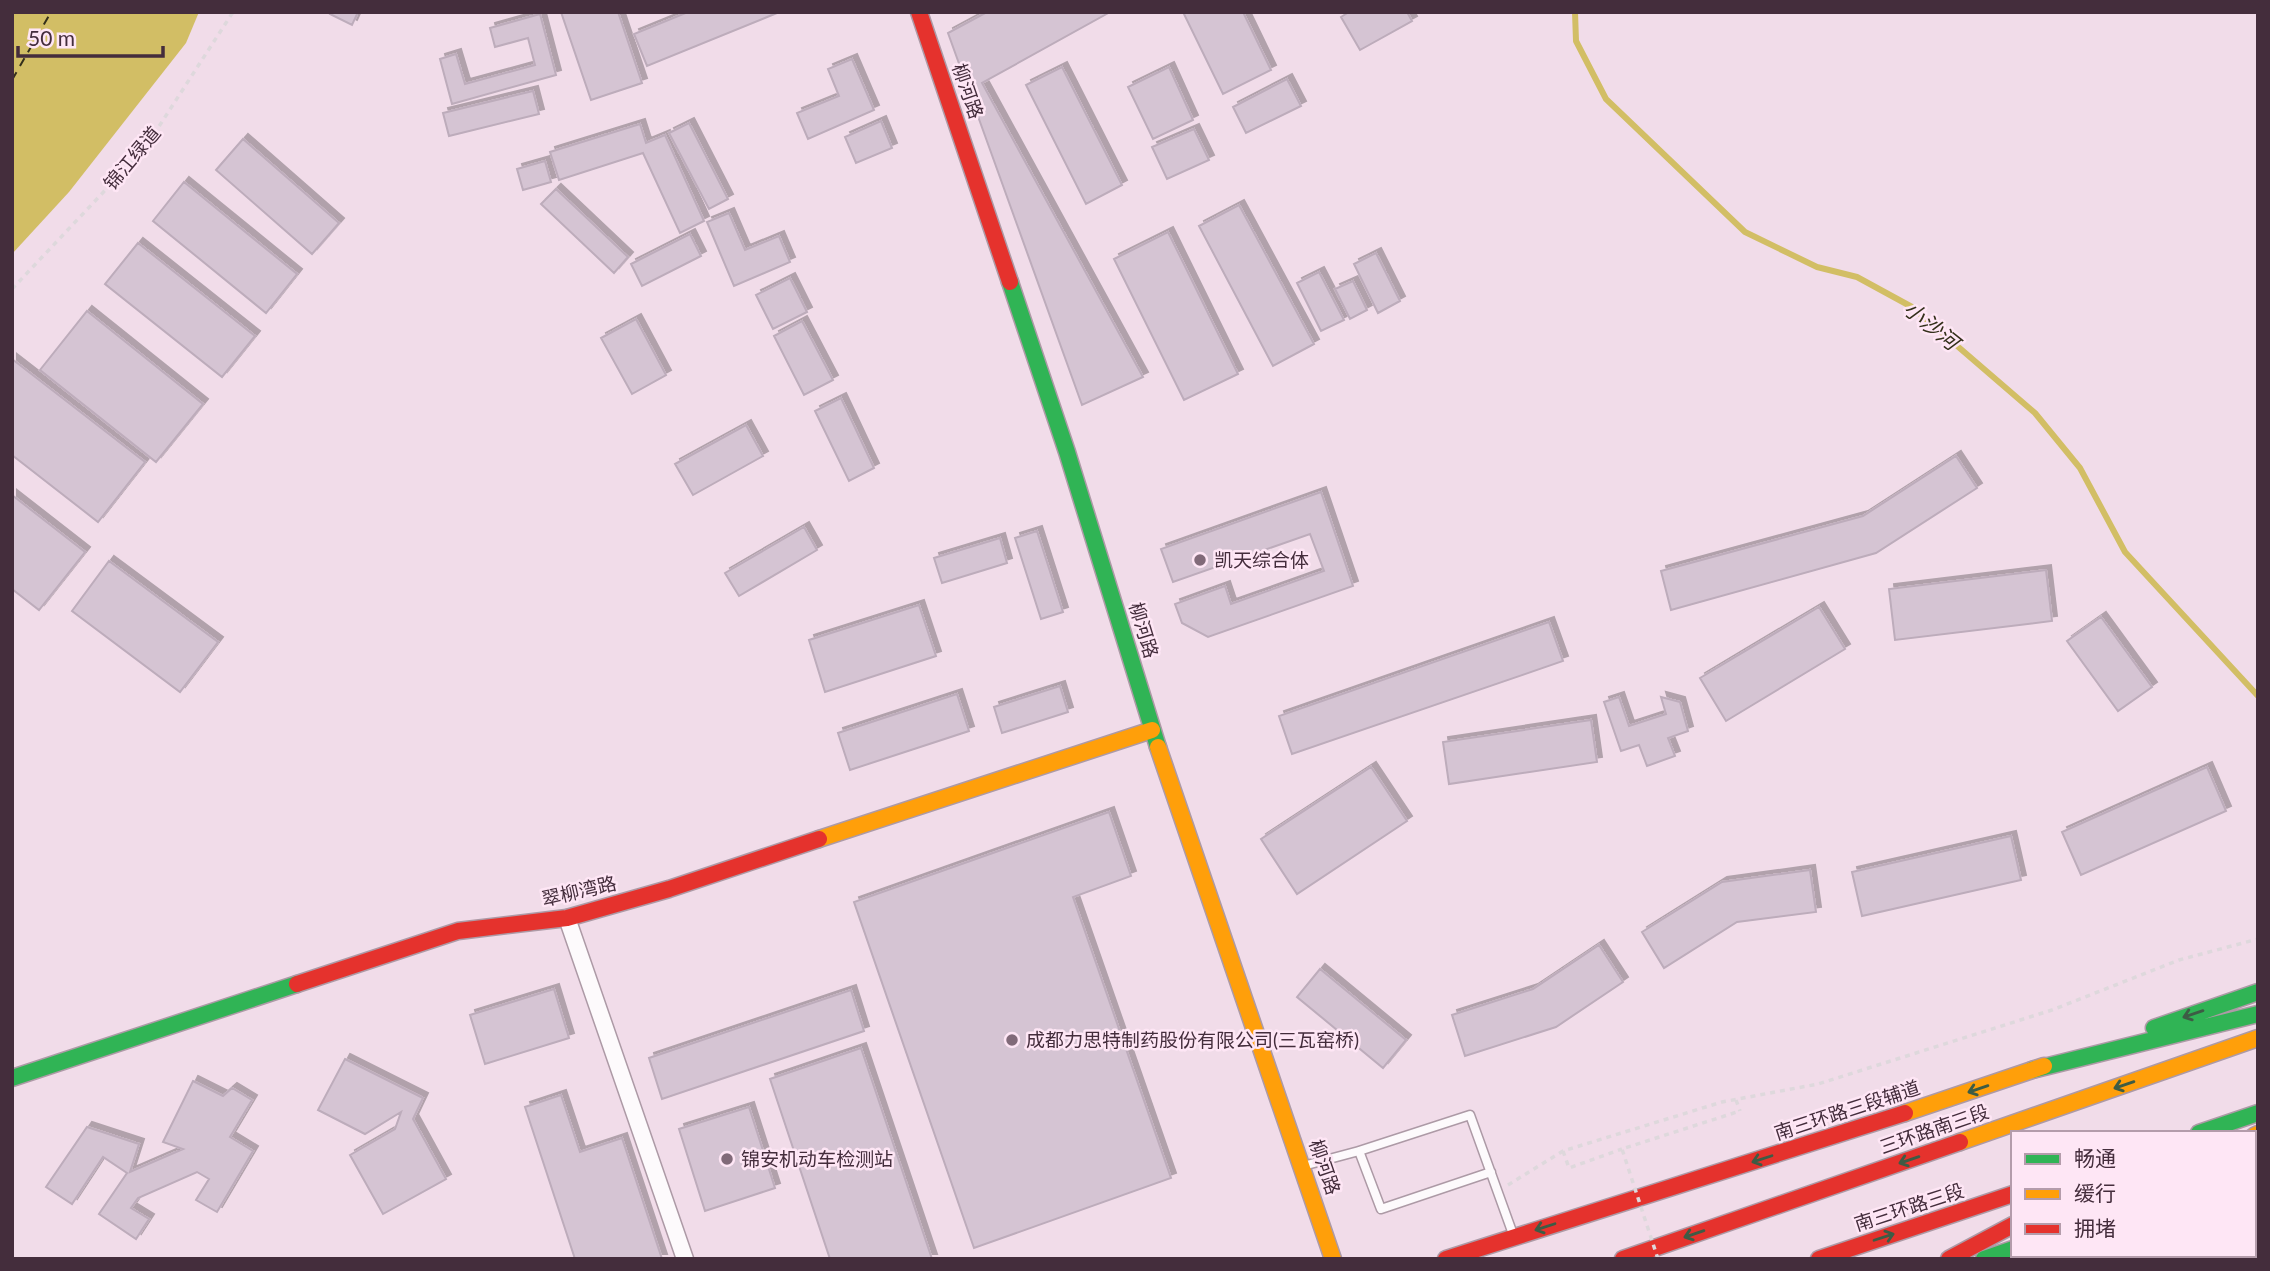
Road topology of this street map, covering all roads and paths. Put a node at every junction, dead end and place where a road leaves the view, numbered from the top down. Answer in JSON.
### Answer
{"nodes":[{"id":1,"x":233,"y":12,"type":"edge"},
{"id":2,"x":919,"y":12,"type":"edge"},
{"id":3,"x":12,"y":289,"type":"edge"},
{"id":4,"x":1152,"y":730,"type":"junction"},
{"id":5,"x":567,"y":918,"type":"junction"},
{"id":6,"x":2258,"y":939,"type":"edge"},
{"id":7,"x":2258,"y":992,"type":"edge"},
{"id":8,"x":2258,"y":1014,"type":"edge"},
{"id":9,"x":2258,"y":1038,"type":"edge"},
{"id":10,"x":2032,"y":1070,"type":"junction"},
{"id":11,"x":12,"y":1079,"type":"edge"},
{"id":12,"x":1736,"y":1099,"type":"junction"},
{"id":13,"x":2258,"y":1113,"type":"edge"},
{"id":14,"x":2205,"y":1131,"type":"edge"},
{"id":15,"x":1622,"y":1149,"type":"junction"},
{"id":16,"x":1359,"y":1151,"type":"junction"},
{"id":17,"x":1563,"y":1151,"type":"junction"},
{"id":18,"x":1303,"y":1166,"type":"junction"},
{"id":19,"x":1491,"y":1172,"type":"junction"},
{"id":20,"x":1498,"y":1191,"type":"junction"},
{"id":21,"x":2011,"y":1196,"type":"edge"},
{"id":22,"x":2011,"y":1226,"type":"edge"},
{"id":23,"x":1514,"y":1237,"type":"junction"},
{"id":24,"x":2011,"y":1250,"type":"edge"},
{"id":25,"x":685,"y":1259,"type":"edge"},
{"id":26,"x":1333,"y":1259,"type":"edge"},
{"id":27,"x":1446,"y":1259,"type":"edge"},
{"id":28,"x":1623,"y":1259,"type":"edge"},
{"id":29,"x":1658,"y":1259,"type":"edge"},
{"id":30,"x":1819,"y":1259,"type":"edge"},
{"id":31,"x":1949,"y":1259,"type":"edge"},
{"id":32,"x":1984,"y":1259,"type":"edge"}],
"edges":[{"from":1,"to":3,"type":"path","name":"锦江绿道"},
{"from":2,"to":4,"type":"main road","name":"柳河路"},
{"from":4,"to":5,"type":"main road","name":"翠柳湾路"},
{"from":4,"to":18,"type":"main road","name":"柳河路"},
{"from":5,"to":11,"type":"main road","name":"翠柳湾路"},
{"from":5,"to":25,"type":"street"},
{"from":6,"to":12,"type":"path"},
{"from":7,"to":10,"type":"main road","name":"南三环路三段辅道","one_way":true},
{"from":8,"to":10,"type":"main road"},
{"from":9,"to":28,"type":"main road","name":"三环路南三段","one_way":true},
{"from":10,"to":23,"type":"main road","name":"南三环路三段辅道","one_way":true},
{"from":12,"to":15,"type":"path","bridge":true},
{"from":12,"to":17,"type":"path"},
{"from":13,"to":14,"type":"main road"},
{"from":15,"to":17,"type":"path"},
{"from":15,"to":29,"type":"path","bridge":true},
{"from":16,"to":18,"type":"lane"},
{"from":16,"to":19,"type":"lane"},
{"from":16,"to":19,"type":"lane"},
{"from":17,"to":20,"type":"path"},
{"from":18,"to":26,"type":"main road","name":"柳河路"},
{"from":19,"to":20,"type":"lane"},
{"from":20,"to":23,"type":"lane"},
{"from":30,"to":21,"type":"main road","name":"南三环路三段","one_way":true},
{"from":22,"to":31,"type":"main road"},
{"from":23,"to":27,"type":"main road","name":"南三环路三段辅道"},
{"from":24,"to":32,"type":"main road"}]}
